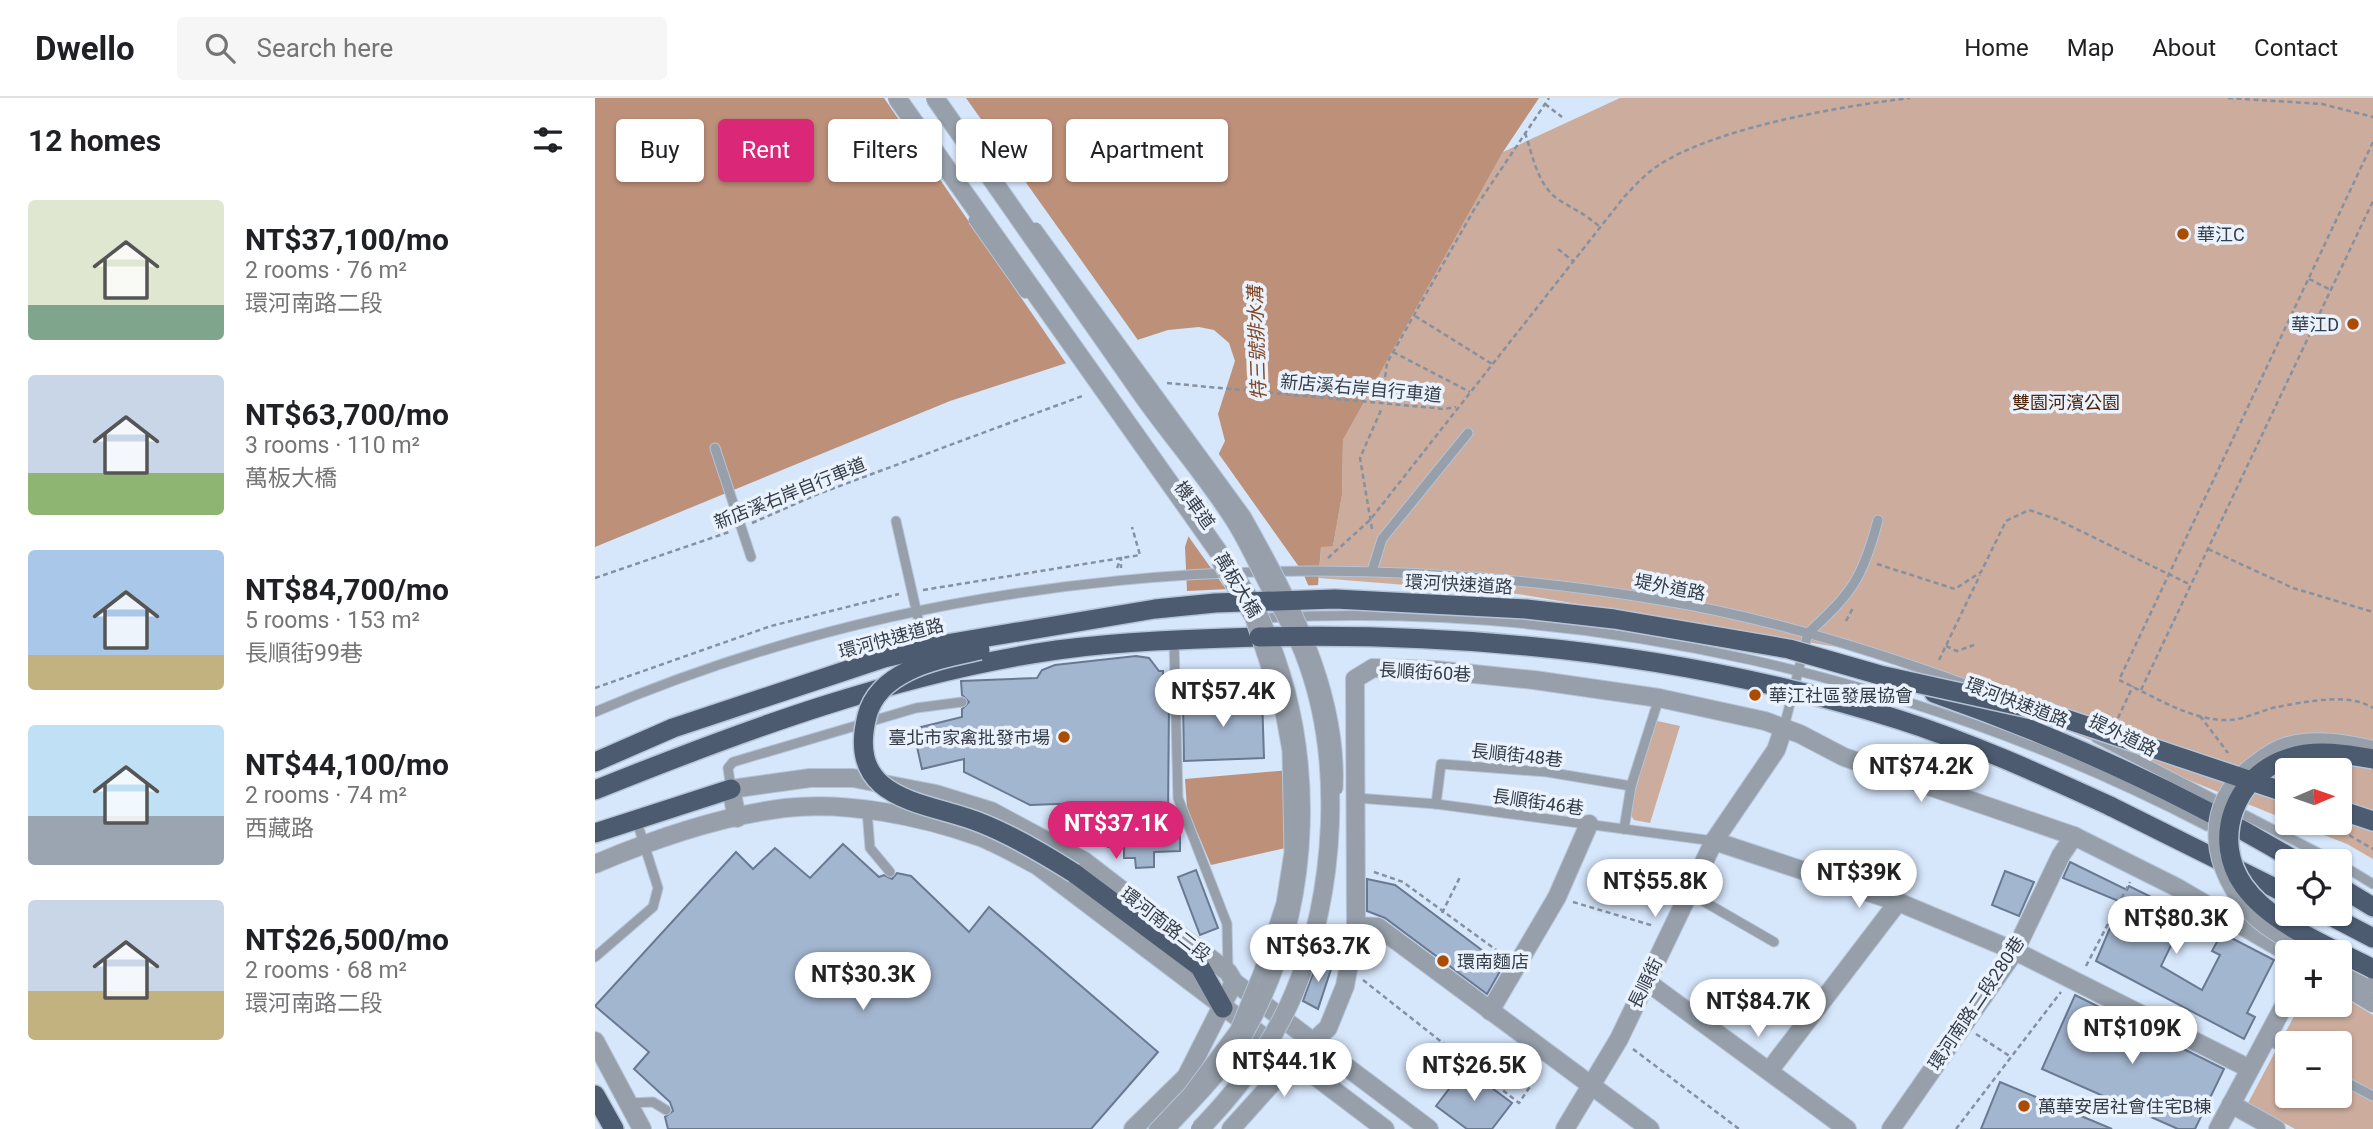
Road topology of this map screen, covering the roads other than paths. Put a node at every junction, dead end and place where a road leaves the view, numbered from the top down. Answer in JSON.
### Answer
{"nodes":[{"id":1,"x":887,"y":98,"type":"edge"},
{"id":2,"x":897,"y":98,"type":"edge"},
{"id":3,"x":935,"y":98,"type":"edge"},
{"id":4,"x":943,"y":98,"type":"edge"},
{"id":5,"x":1468,"y":433,"type":"dead end"},
{"id":6,"x":715,"y":448,"type":"dead end"},
{"id":7,"x":1878,"y":520,"type":"dead end"},
{"id":8,"x":896,"y":521,"type":"dead end"},
{"id":9,"x":751,"y":557,"type":"dead end"},
{"id":10,"x":1372,"y":571,"type":"junction"},
{"id":11,"x":1155,"y":609,"type":"junction"},
{"id":12,"x":916,"y":611,"type":"junction"},
{"id":13,"x":1266,"y":618,"type":"dead end"},
{"id":14,"x":1808,"y":633,"type":"junction"},
{"id":15,"x":1174,"y":640,"type":"junction"},
{"id":16,"x":926,"y":652,"type":"junction"},
{"id":17,"x":1798,"y":672,"type":"junction"},
{"id":18,"x":931,"y":675,"type":"junction"},
{"id":19,"x":1880,"y":675,"type":"junction"},
{"id":20,"x":1659,"y":698,"type":"junction"},
{"id":21,"x":962,"y":702,"type":"dead end"},
{"id":22,"x":595,"y":712,"type":"edge"},
{"id":23,"x":712,"y":712,"type":"dead end"},
{"id":24,"x":1784,"y":727,"type":"junction"},
{"id":25,"x":2373,"y":750,"type":"edge"},
{"id":26,"x":2373,"y":760,"type":"edge"},
{"id":27,"x":595,"y":762,"type":"edge"},
{"id":28,"x":1631,"y":786,"type":"junction"},
{"id":29,"x":731,"y":789,"type":"junction"},
{"id":30,"x":2275,"y":789,"type":"edge"},
{"id":31,"x":595,"y":790,"type":"edge"},
{"id":32,"x":1357,"y":797,"type":"junction"},
{"id":33,"x":1436,"y":804,"type":"junction"},
{"id":34,"x":867,"y":811,"type":"junction"},
{"id":35,"x":991,"y":811,"type":"junction"},
{"id":36,"x":737,"y":818,"type":"junction"},
{"id":37,"x":636,"y":819,"type":"junction"},
{"id":38,"x":2352,"y":820,"type":"edge"},
{"id":39,"x":2373,"y":821,"type":"edge"},
{"id":40,"x":1589,"y":824,"type":"junction"},
{"id":41,"x":2207,"y":826,"type":"dead end"},
{"id":42,"x":1624,"y":829,"type":"junction"},
{"id":43,"x":595,"y":833,"type":"edge"},
{"id":44,"x":2074,"y":836,"type":"junction"},
{"id":45,"x":981,"y":838,"type":"junction"},
{"id":46,"x":1714,"y":841,"type":"junction"},
{"id":47,"x":644,"y":845,"type":"junction"},
{"id":48,"x":2276,"y":849,"type":"edge"},
{"id":49,"x":2311,"y":849,"type":"edge"},
{"id":50,"x":595,"y":864,"type":"edge"},
{"id":51,"x":2352,"y":871,"type":"edge"},
{"id":52,"x":890,"y":872,"type":"dead end"},
{"id":53,"x":2373,"y":884,"type":"edge"},
{"id":54,"x":2275,"y":888,"type":"edge"},
{"id":55,"x":1689,"y":893,"type":"junction"},
{"id":56,"x":2352,"y":894,"type":"edge"},
{"id":57,"x":1898,"y":902,"type":"junction"},
{"id":58,"x":2373,"y":907,"type":"edge"},
{"id":59,"x":1356,"y":926,"type":"junction"},
{"id":60,"x":2350,"y":926,"type":"edge"},
{"id":61,"x":2373,"y":938,"type":"edge"},
{"id":62,"x":2295,"y":940,"type":"edge"},
{"id":63,"x":1774,"y":942,"type":"dead end"},
{"id":64,"x":2275,"y":945,"type":"edge"},
{"id":65,"x":2015,"y":951,"type":"junction"},
{"id":66,"x":595,"y":957,"type":"edge"},
{"id":67,"x":2373,"y":970,"type":"edge"},
{"id":68,"x":2352,"y":972,"type":"edge"},
{"id":69,"x":1231,"y":977,"type":"junction"},
{"id":70,"x":1646,"y":981,"type":"junction"},
{"id":71,"x":2373,"y":983,"type":"edge"},
{"id":72,"x":2352,"y":990,"type":"edge"},
{"id":73,"x":2373,"y":1003,"type":"edge"},
{"id":74,"x":1223,"y":1009,"type":"junction"},
{"id":75,"x":1490,"y":1010,"type":"junction"},
{"id":76,"x":2278,"y":1017,"type":"edge"},
{"id":77,"x":2266,"y":1039,"type":"junction"},
{"id":78,"x":595,"y":1041,"type":"edge"},
{"id":79,"x":1313,"y":1043,"type":"junction"},
{"id":80,"x":2275,"y":1044,"type":"edge"},
{"id":81,"x":1293,"y":1060,"type":"junction"},
{"id":82,"x":2250,"y":1069,"type":"junction"},
{"id":83,"x":1769,"y":1071,"type":"junction"},
{"id":84,"x":1592,"y":1084,"type":"junction"},
{"id":85,"x":2352,"y":1085,"type":"edge"},
{"id":86,"x":595,"y":1095,"type":"edge"},
{"id":87,"x":2373,"y":1096,"type":"edge"},
{"id":88,"x":626,"y":1103,"type":"junction"},
{"id":89,"x":2231,"y":1104,"type":"junction"},
{"id":90,"x":666,"y":1110,"type":"dead end"},
{"id":91,"x":614,"y":1129,"type":"edge"},
{"id":92,"x":642,"y":1129,"type":"edge"},
{"id":93,"x":1133,"y":1129,"type":"edge"},
{"id":94,"x":1153,"y":1129,"type":"edge"},
{"id":95,"x":1165,"y":1129,"type":"edge"},
{"id":96,"x":1200,"y":1129,"type":"edge"},
{"id":97,"x":1208,"y":1129,"type":"edge"},
{"id":98,"x":1231,"y":1129,"type":"edge"},
{"id":99,"x":1384,"y":1129,"type":"edge"},
{"id":100,"x":1429,"y":1129,"type":"edge"},
{"id":101,"x":1565,"y":1129,"type":"edge"},
{"id":102,"x":1650,"y":1129,"type":"edge"},
{"id":103,"x":1847,"y":1129,"type":"edge"},
{"id":104,"x":1891,"y":1129,"type":"edge"},
{"id":105,"x":2218,"y":1129,"type":"edge"},
{"id":106,"x":2276,"y":1129,"type":"edge"}],
"edges":[{"from":1,"to":94,"type":"lane","name":"機車道","bridge":true},
{"from":2,"to":95,"type":"street","name":"萬板大橋","bridge":true},
{"from":3,"to":96,"type":"street","name":"萬板大橋","bridge":true},
{"from":4,"to":97,"type":"lane","name":"機車道","bridge":true},
{"from":5,"to":10,"type":"lane"},
{"from":6,"to":9,"type":"lane"},
{"from":7,"to":14,"type":"lane"},
{"from":8,"to":12,"type":"lane"},
{"from":10,"to":12,"type":"lane","name":"堤外道路","bridge":true},
{"from":10,"to":14,"type":"lane","name":"堤外道路"},
{"from":11,"to":19,"type":"highway","name":"環河快速道路","bridge":true},
{"from":11,"to":27,"type":"highway","name":"環河快速道路","bridge":true},
{"from":11,"to":74,"type":"highway","bridge":true},
{"from":12,"to":16,"type":"lane"},
{"from":12,"to":22,"type":"lane","name":"堤外道路"},
{"from":13,"to":17,"type":"lane"},
{"from":14,"to":17,"type":"lane"},
{"from":14,"to":49,"type":"lane","name":"提外道路"},
{"from":15,"to":18,"type":"highway"},
{"from":15,"to":54,"type":"highway","bridge":true},
{"from":15,"to":69,"type":"lane"},
{"from":16,"to":18,"type":"lane"},
{"from":16,"to":23,"type":"lane"},
{"from":17,"to":24,"type":"lane"},
{"from":17,"to":41,"type":"lane"},
{"from":18,"to":31,"type":"highway"},
{"from":19,"to":30,"type":"highway","bridge":true},
{"from":19,"to":48,"type":"highway","name":"環河快速道路","bridge":true},
{"from":20,"to":24,"type":"street","name":"長順街60巷"},
{"from":20,"to":28,"type":"lane"},
{"from":20,"to":32,"type":"street","name":"長順街60巷"},
{"from":21,"to":29,"type":"lane"},
{"from":24,"to":44,"type":"street","name":"長順街60巷"},
{"from":24,"to":46,"type":"street","name":"長順街"},
{"from":25,"to":62,"type":"street","bridge":true},
{"from":26,"to":67,"type":"highway","bridge":true},
{"from":28,"to":33,"type":"lane","name":"長順街48巷"},
{"from":28,"to":42,"type":"lane"},
{"from":29,"to":35,"type":"street","name":"環河南路二段"},
{"from":29,"to":36,"type":"street"},
{"from":29,"to":37,"type":"highway"},
{"from":32,"to":33,"type":"lane","name":"長順街46巷"},
{"from":32,"to":59,"type":"street","name":"長順街60巷"},
{"from":33,"to":40,"type":"lane","name":"長順街46巷"},
{"from":34,"to":36,"type":"street","name":"環河南路二段"},
{"from":34,"to":45,"type":"street","name":"環河南路二段"},
{"from":34,"to":52,"type":"lane"},
{"from":35,"to":45,"type":"street"},
{"from":35,"to":69,"type":"street","name":"環河南路二段"},
{"from":36,"to":47,"type":"street","name":"環河南路二段"},
{"from":37,"to":43,"type":"highway"},
{"from":37,"to":47,"type":"lane"},
{"from":38,"to":39,"type":"highway"},
{"from":40,"to":42,"type":"lane","name":"長順街46巷"},
{"from":40,"to":75,"type":"street"},
{"from":42,"to":46,"type":"lane","name":"長順街46巷"},
{"from":44,"to":64,"type":"street","name":"長順街60巷"},
{"from":44,"to":65,"type":"street","name":"環河南路二段280巷"},
{"from":45,"to":74,"type":"street","name":"環河南路二段"},
{"from":46,"to":55,"type":"street","name":"長順街"},
{"from":46,"to":57,"type":"street"},
{"from":47,"to":50,"type":"street","name":"環河南路二段"},
{"from":47,"to":66,"type":"lane"},
{"from":51,"to":53,"type":"lane"},
{"from":55,"to":63,"type":"lane"},
{"from":55,"to":70,"type":"street","name":"長順街"},
{"from":56,"to":58,"type":"highway"},
{"from":57,"to":65,"type":"street"},
{"from":57,"to":83,"type":"street"},
{"from":59,"to":75,"type":"street"},
{"from":59,"to":79,"type":"street","name":"長順街60巷"},
{"from":60,"to":61,"type":"highway"},
{"from":65,"to":82,"type":"street"},
{"from":65,"to":104,"type":"street","name":"環河南路二段280巷"},
{"from":68,"to":71,"type":"street"},
{"from":69,"to":74,"type":"street"},
{"from":69,"to":79,"type":"street","name":"環河南路二段"},
{"from":70,"to":83,"type":"street"},
{"from":70,"to":84,"type":"street","name":"長順街"},
{"from":72,"to":73,"type":"street"},
{"from":74,"to":81,"type":"street","name":"環河南路二段"},
{"from":74,"to":93,"type":"street"},
{"from":75,"to":84,"type":"street"},
{"from":76,"to":77,"type":"street"},
{"from":77,"to":80,"type":"lane"},
{"from":77,"to":82,"type":"street"},
{"from":78,"to":88,"type":"street"},
{"from":79,"to":81,"type":"street","name":"長順街60巷"},
{"from":79,"to":100,"type":"street","name":"環河南路二段"},
{"from":81,"to":98,"type":"street","name":"長順街60巷"},
{"from":81,"to":99,"type":"street","name":"環河南路二段"},
{"from":82,"to":89,"type":"street"},
{"from":83,"to":103,"type":"street"},
{"from":84,"to":101,"type":"street","name":"長順街"},
{"from":84,"to":102,"type":"street"},
{"from":85,"to":87,"type":"lane"},
{"from":86,"to":91,"type":"highway"},
{"from":88,"to":90,"type":"lane"},
{"from":88,"to":92,"type":"street"},
{"from":89,"to":105,"type":"street"},
{"from":89,"to":106,"type":"street"}]}
